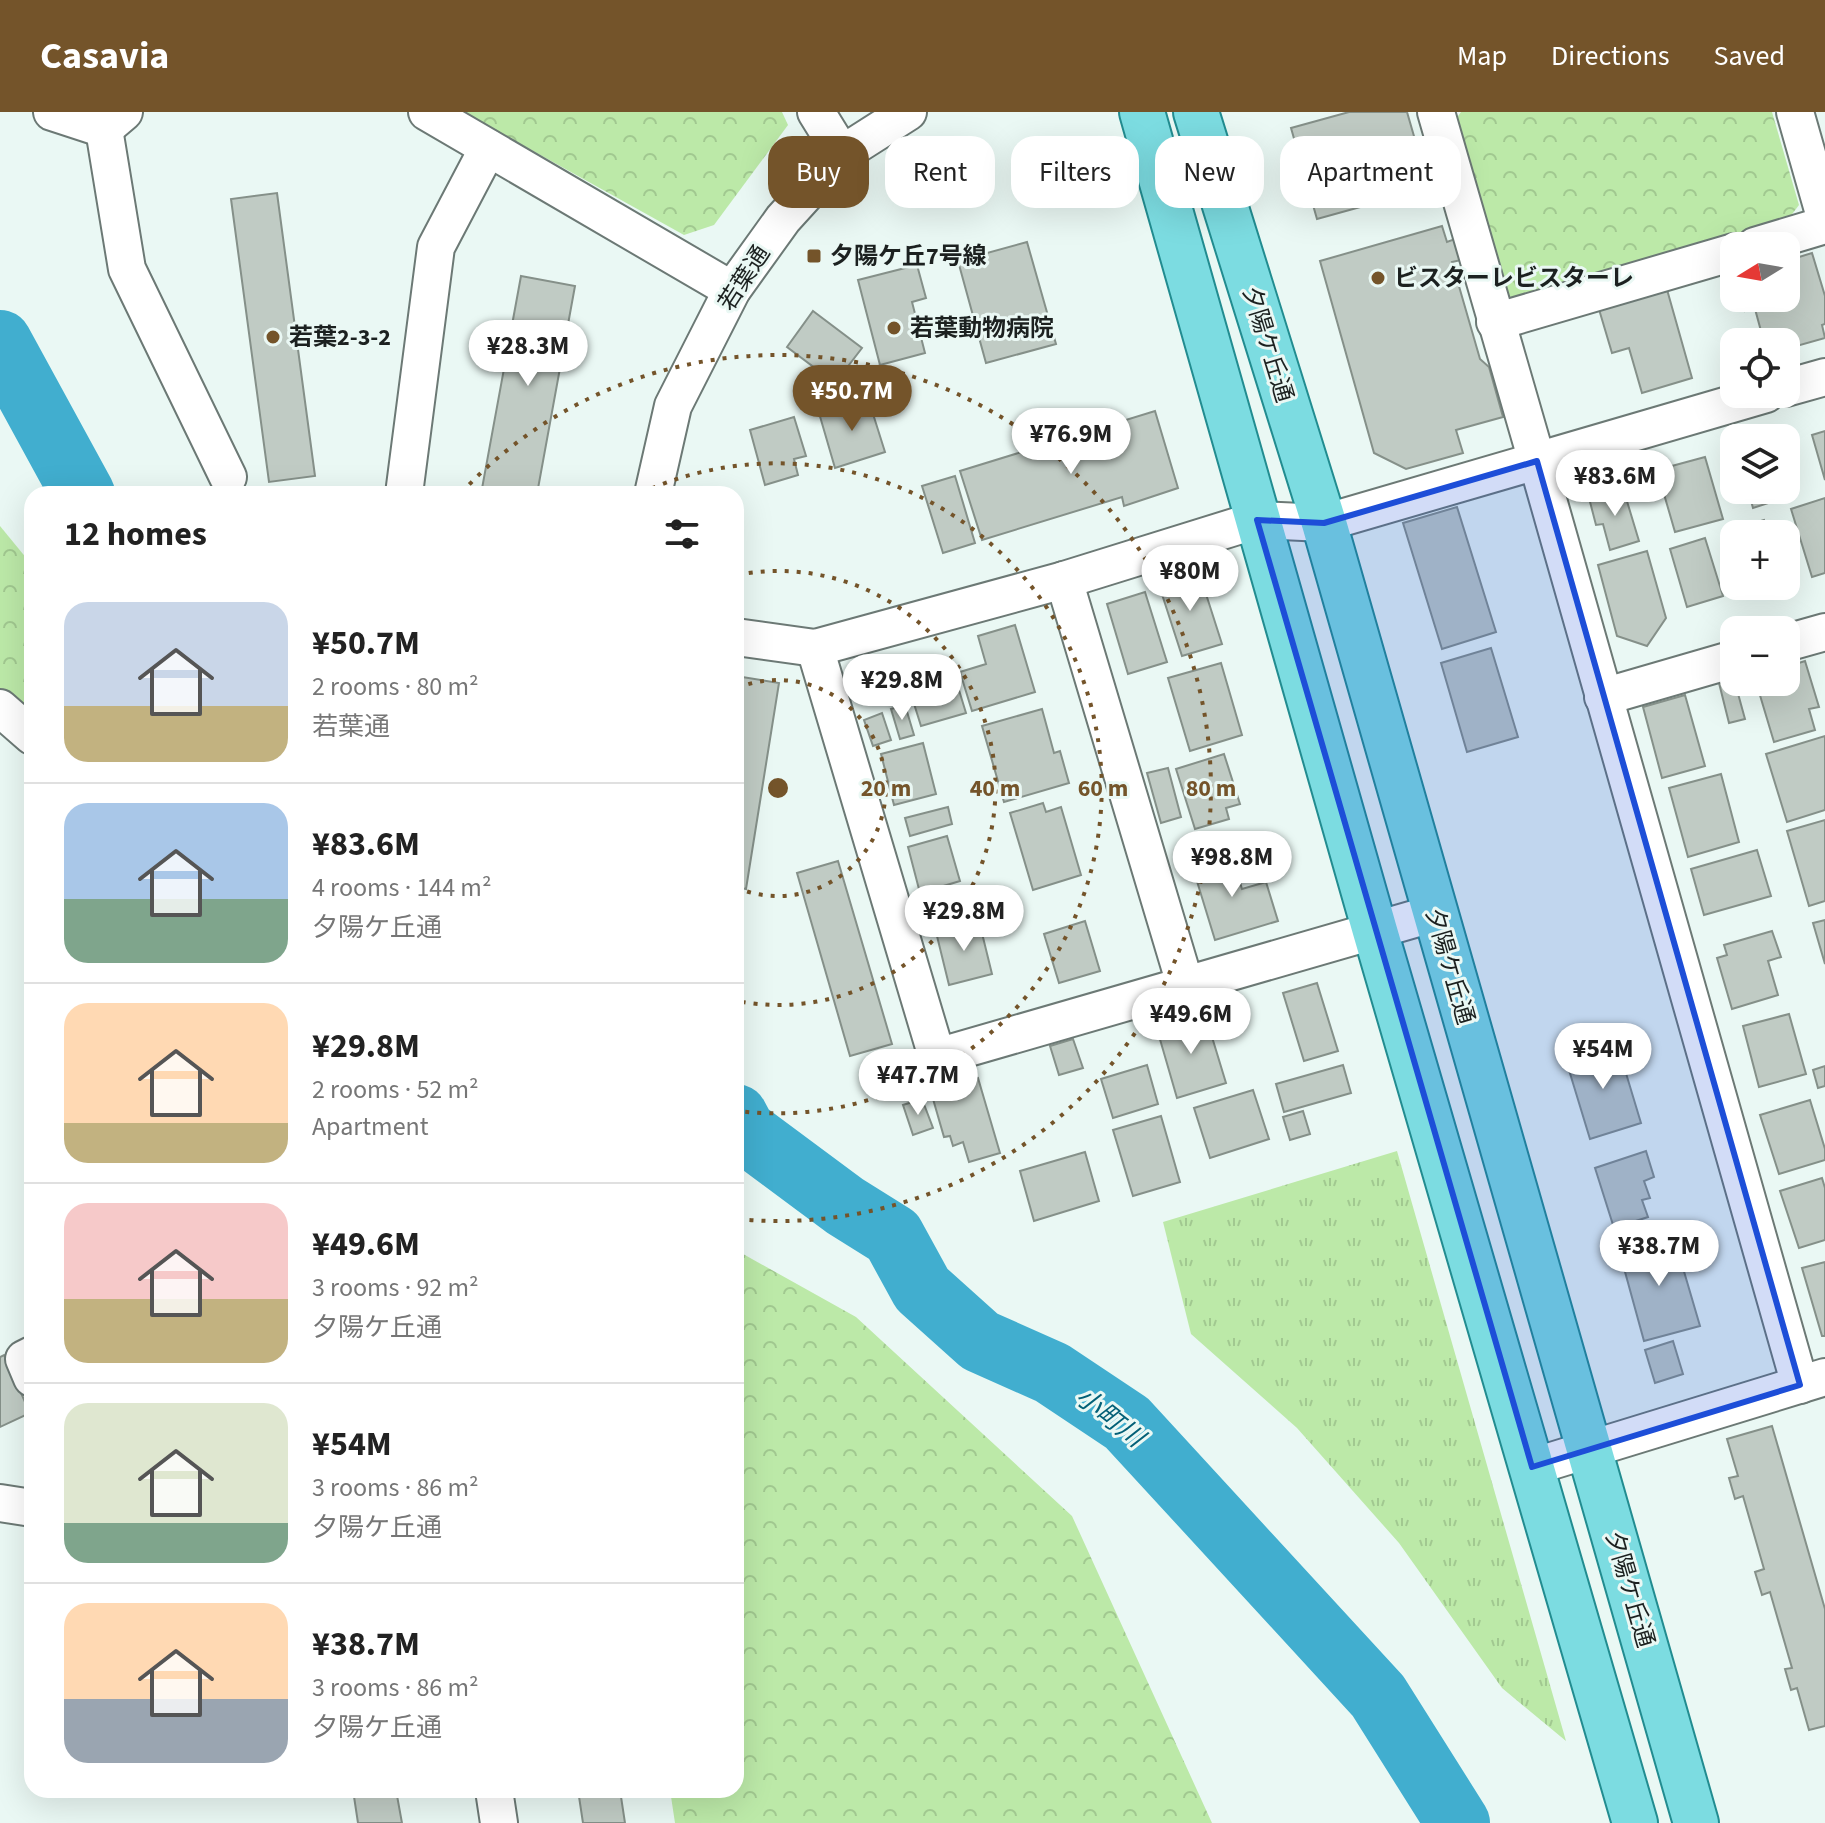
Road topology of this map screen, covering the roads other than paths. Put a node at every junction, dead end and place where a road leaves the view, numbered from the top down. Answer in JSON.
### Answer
{"nodes":[{"id":1,"x":52,"y":112,"type":"edge"},
{"id":2,"x":427,"y":112,"type":"edge"},
{"id":3,"x":816,"y":112,"type":"edge"},
{"id":4,"x":908,"y":112,"type":"edge"},
{"id":5,"x":1142,"y":112,"type":"edge"},
{"id":6,"x":1196,"y":112,"type":"edge"},
{"id":7,"x":1436,"y":112,"type":"edge"},
{"id":8,"x":1795,"y":112,"type":"edge"},
{"id":9,"x":114,"y":120,"type":"edge"},
{"id":10,"x":831,"y":136,"type":"edge"},
{"id":11,"x":869,"y":137,"type":"edge"},
{"id":12,"x":488,"y":148,"type":"junction"},
{"id":13,"x":793,"y":208,"type":"edge"},
{"id":14,"x":1825,"y":217,"type":"edge"},
{"id":15,"x":1825,"y":225,"type":"edge"},
{"id":16,"x":1800,"y":232,"type":"edge"},
{"id":17,"x":1720,"y":256,"type":"edge"},
{"id":18,"x":732,"y":290,"type":"junction"},
{"id":19,"x":1495,"y":322,"type":"junction"},
{"id":20,"x":1825,"y":377,"type":"edge"},
{"id":21,"x":1800,"y":384,"type":"edge"},
{"id":22,"x":1720,"y":407,"type":"edge"},
{"id":23,"x":1537,"y":461,"type":"junction"},
{"id":24,"x":228,"y":477,"type":"dead end"},
{"id":25,"x":405,"y":486,"type":"edge"},
{"id":26,"x":655,"y":486,"type":"edge"},
{"id":27,"x":1257,"y":520,"type":"junction"},
{"id":28,"x":1324,"y":523,"type":"junction"},
{"id":29,"x":1064,"y":580,"type":"junction"},
{"id":30,"x":1825,"y":632,"type":"edge"},
{"id":31,"x":744,"y":638,"type":"edge"},
{"id":32,"x":1800,"y":639,"type":"edge"},
{"id":33,"x":815,"y":648,"type":"junction"},
{"id":34,"x":1720,"y":663,"type":"edge"},
{"id":35,"x":1603,"y":697,"type":"junction"},
{"id":36,"x":0,"y":708,"type":"edge"},
{"id":37,"x":24,"y":729,"type":"edge"},
{"id":38,"x":1435,"y":913,"type":"junction"},
{"id":39,"x":1375,"y":931,"type":"junction"},
{"id":40,"x":1185,"y":984,"type":"junction"},
{"id":41,"x":1812,"y":1381,"type":"edge"},
{"id":42,"x":1590,"y":1449,"type":"junction"},
{"id":43,"x":1532,"y":1467,"type":"junction"},
{"id":44,"x":0,"y":1503,"type":"edge"},
{"id":45,"x":24,"y":1507,"type":"edge"},
{"id":46,"x":495,"y":1798,"type":"edge"},
{"id":47,"x":499,"y":1823,"type":"edge"},
{"id":48,"x":1635,"y":1823,"type":"edge"},
{"id":49,"x":1696,"y":1823,"type":"edge"}],
"edges":[{"from":1,"to":9,"type":"street"},
{"from":2,"to":12,"type":"street"},
{"from":3,"to":10,"type":"street"},
{"from":4,"to":11,"type":"street","name":"若葉通"},
{"from":5,"to":27,"type":"main road"},
{"from":6,"to":28,"type":"main road","name":"夕陽ケ丘通"},
{"from":7,"to":19,"type":"street"},
{"from":8,"to":14,"type":"street"},
{"from":9,"to":24,"type":"street"},
{"from":12,"to":18,"type":"street"},
{"from":12,"to":25,"type":"street"},
{"from":13,"to":18,"type":"street","name":"若葉通"},
{"from":15,"to":16,"type":"street"},
{"from":17,"to":19,"type":"street"},
{"from":18,"to":26,"type":"street","name":"若葉通"},
{"from":19,"to":23,"type":"street"},
{"from":20,"to":21,"type":"street"},
{"from":22,"to":23,"type":"street"},
{"from":23,"to":28,"type":"street"},
{"from":23,"to":35,"type":"street"},
{"from":27,"to":28,"type":"street"},
{"from":27,"to":29,"type":"street"},
{"from":27,"to":39,"type":"main road"},
{"from":28,"to":38,"type":"main road","name":"夕陽ケ丘通"},
{"from":29,"to":33,"type":"street"},
{"from":29,"to":40,"type":"street"},
{"from":30,"to":32,"type":"street"},
{"from":31,"to":33,"type":"street"},
{"from":33,"to":40,"type":"street"},
{"from":34,"to":35,"type":"street"},
{"from":35,"to":41,"type":"street"},
{"from":36,"to":37,"type":"street"},
{"from":38,"to":39,"type":"street"},
{"from":38,"to":42,"type":"main road","name":"夕陽ケ丘通"},
{"from":39,"to":40,"type":"street"},
{"from":39,"to":43,"type":"main road"},
{"from":41,"to":42,"type":"street"},
{"from":42,"to":43,"type":"street"},
{"from":42,"to":49,"type":"main road","name":"夕陽ケ丘通"},
{"from":43,"to":48,"type":"main road"},
{"from":44,"to":45,"type":"street"},
{"from":46,"to":47,"type":"street"}]}
